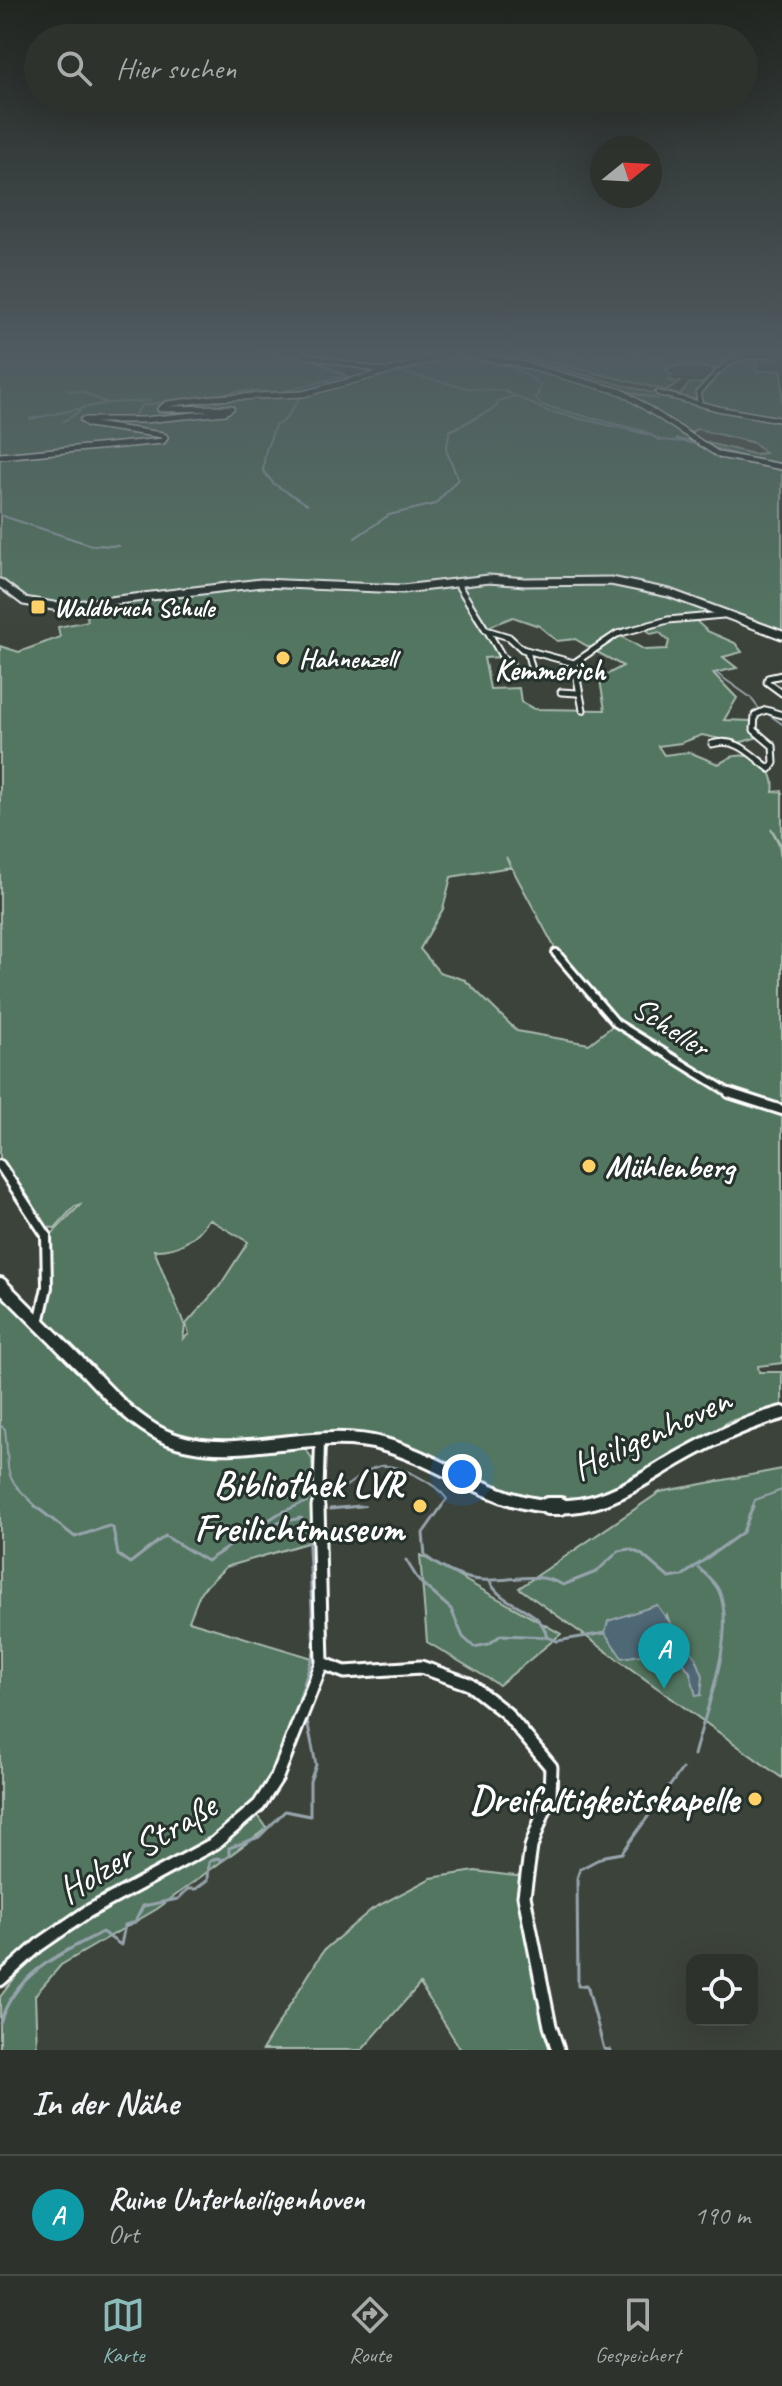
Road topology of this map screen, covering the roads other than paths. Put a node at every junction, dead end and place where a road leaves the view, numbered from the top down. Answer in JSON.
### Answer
{"nodes":[{"id":1,"x":58,"y":451,"type":"edge"},
{"id":2,"x":713,"y":451,"type":"edge"},
{"id":3,"x":0,"y":456,"type":"edge"},
{"id":4,"x":782,"y":467,"type":"edge"},
{"id":5,"x":456,"y":582,"type":"junction"},
{"id":6,"x":0,"y":583,"type":"edge"},
{"id":7,"x":723,"y":615,"type":"junction"},
{"id":8,"x":486,"y":630,"type":"junction"},
{"id":9,"x":782,"y":635,"type":"edge"},
{"id":10,"x":527,"y":651,"type":"junction"},
{"id":11,"x":511,"y":663,"type":"dead end"},
{"id":12,"x":574,"y":663,"type":"junction"},
{"id":13,"x":533,"y":674,"type":"dead end"},
{"id":14,"x":782,"y":675,"type":"edge"},
{"id":15,"x":561,"y":692,"type":"dead end"},
{"id":16,"x":577,"y":693,"type":"junction"},
{"id":17,"x":782,"y":693,"type":"edge"},
{"id":18,"x":583,"y":710,"type":"dead end"},
{"id":19,"x":782,"y":715,"type":"edge"},
{"id":20,"x":712,"y":744,"type":"dead end"},
{"id":21,"x":556,"y":953,"type":"dead end"},
{"id":22,"x":782,"y":1110,"type":"edge"},
{"id":23,"x":0,"y":1165,"type":"edge"},
{"id":24,"x":0,"y":1284,"type":"edge"},
{"id":25,"x":39,"y":1323,"type":"junction"},
{"id":26,"x":782,"y":1413,"type":"edge"},
{"id":27,"x":320,"y":1442,"type":"junction"},
{"id":28,"x":322,"y":1663,"type":"junction"},
{"id":29,"x":0,"y":1980,"type":"edge"},
{"id":30,"x":558,"y":2050,"type":"edge"}],
"edges":[{"from":1,"to":3,"type":"street"},
{"from":2,"to":4,"type":"street"},
{"from":5,"to":6,"type":"street"},
{"from":5,"to":7,"type":"street"},
{"from":5,"to":8,"type":"street"},
{"from":7,"to":9,"type":"street"},
{"from":7,"to":12,"type":"street"},
{"from":8,"to":10,"type":"street"},
{"from":8,"to":11,"type":"street"},
{"from":10,"to":12,"type":"street"},
{"from":10,"to":13,"type":"street"},
{"from":12,"to":16,"type":"street"},
{"from":14,"to":17,"type":"street"},
{"from":15,"to":16,"type":"street"},
{"from":16,"to":18,"type":"street"},
{"from":19,"to":20,"type":"street"},
{"from":21,"to":22,"type":"street","name":"Scheller"},
{"from":23,"to":25,"type":"street"},
{"from":24,"to":25,"type":"street","name":"Heiligenhoven"},
{"from":25,"to":27,"type":"street","name":"Heiligenhoven"},
{"from":26,"to":27,"type":"street","name":"Heiligenhoven"},
{"from":27,"to":28,"type":"street"},
{"from":28,"to":29,"type":"street","name":"Holzer Straße"},
{"from":28,"to":30,"type":"street"}]}
